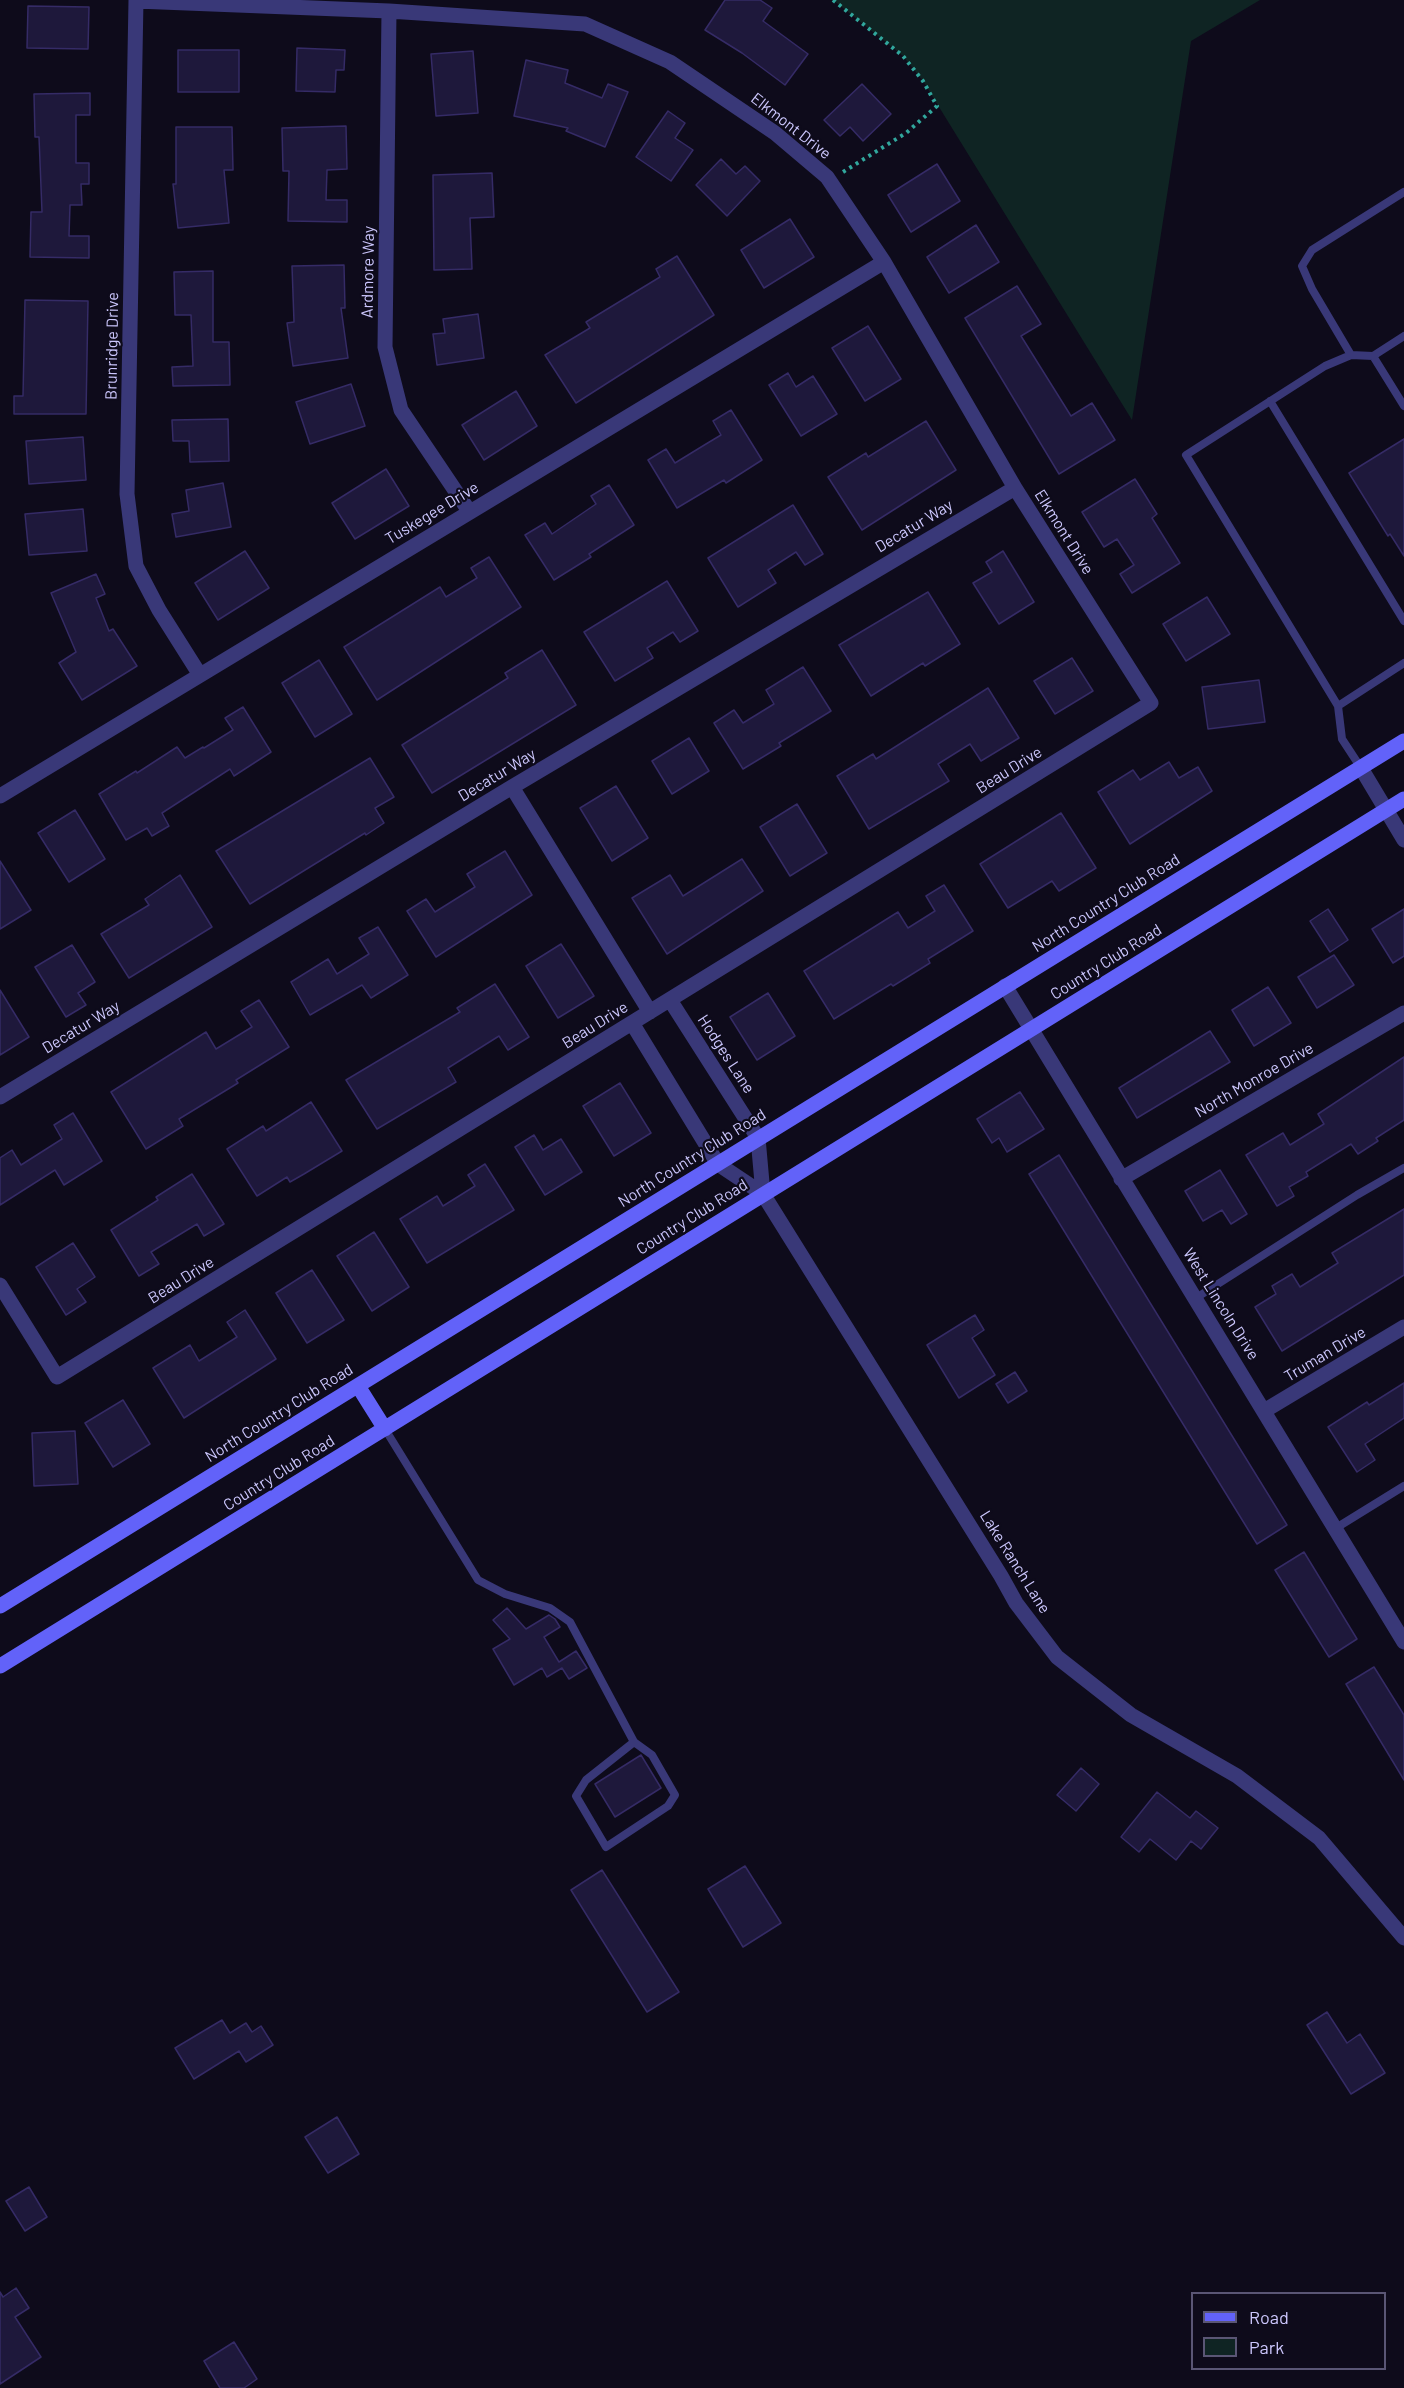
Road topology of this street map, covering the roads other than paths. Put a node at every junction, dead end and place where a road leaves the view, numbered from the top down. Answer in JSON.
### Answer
{"nodes":[{"id":1,"x":136,"y":1,"type":"edge"},
{"id":2,"x":389,"y":11,"type":"junction"},
{"id":3,"x":1404,"y":192,"type":"edge"},
{"id":4,"x":884,"y":262,"type":"junction"},
{"id":5,"x":1404,"y":336,"type":"edge"},
{"id":6,"x":1351,"y":355,"type":"junction"},
{"id":7,"x":1373,"y":356,"type":"junction"},
{"id":8,"x":1270,"y":401,"type":"junction"},
{"id":9,"x":1404,"y":406,"type":"edge"},
{"id":10,"x":1015,"y":488,"type":"junction"},
{"id":11,"x":470,"y":511,"type":"junction"},
{"id":12,"x":1404,"y":621,"type":"edge"},
{"id":13,"x":1404,"y":663,"type":"edge"},
{"id":14,"x":200,"y":675,"type":"junction"},
{"id":15,"x":1151,"y":703,"type":"joint"},
{"id":16,"x":1338,"y":706,"type":"junction"},
{"id":17,"x":1404,"y":741,"type":"edge"},
{"id":18,"x":1361,"y":768,"type":"junction"},
{"id":19,"x":512,"y":787,"type":"junction"},
{"id":20,"x":0,"y":796,"type":"edge"},
{"id":21,"x":1404,"y":799,"type":"edge"},
{"id":22,"x":1386,"y":809,"type":"junction"},
{"id":23,"x":1404,"y":840,"type":"edge"},
{"id":24,"x":1005,"y":986,"type":"junction"},
{"id":25,"x":669,"y":1000,"type":"junction"},
{"id":26,"x":650,"y":1012,"type":"junction"},
{"id":27,"x":1404,"y":1013,"type":"edge"},
{"id":28,"x":632,"y":1023,"type":"junction"},
{"id":29,"x":1031,"y":1030,"type":"junction"},
{"id":30,"x":0,"y":1097,"type":"edge"},
{"id":31,"x":758,"y":1138,"type":"junction"},
{"id":32,"x":718,"y":1164,"type":"junction"},
{"id":33,"x":1404,"y":1168,"type":"edge"},
{"id":34,"x":1121,"y":1179,"type":"junction"},
{"id":35,"x":763,"y":1194,"type":"junction"},
{"id":36,"x":0,"y":1285,"type":"edge"},
{"id":37,"x":1196,"y":1298,"type":"junction"},
{"id":38,"x":1404,"y":1327,"type":"edge"},
{"id":39,"x":358,"y":1386,"type":"junction"},
{"id":40,"x":1264,"y":1411,"type":"junction"},
{"id":41,"x":385,"y":1429,"type":"junction"},
{"id":42,"x":1404,"y":1486,"type":"edge"},
{"id":43,"x":1336,"y":1528,"type":"junction"},
{"id":44,"x":0,"y":1606,"type":"edge"},
{"id":45,"x":1404,"y":1642,"type":"edge"},
{"id":46,"x":0,"y":1666,"type":"edge"},
{"id":47,"x":634,"y":1742,"type":"junction"},
{"id":48,"x":1404,"y":1938,"type":"edge"}],
"edges":[{"from":1,"to":2,"type":"street","name":"Elkmont Drive"},
{"from":1,"to":14,"type":"street","name":"Brunridge Drive"},
{"from":2,"to":4,"type":"street","name":"Elkmont Drive"},
{"from":2,"to":11,"type":"street","name":"Ardmore Way"},
{"from":3,"to":6,"type":"lane"},
{"from":4,"to":10,"type":"street","name":"Elkmont Drive"},
{"from":4,"to":11,"type":"street","name":"Tuskegee Drive"},
{"from":5,"to":7,"type":"lane"},
{"from":6,"to":7,"type":"lane"},
{"from":6,"to":8,"type":"lane"},
{"from":7,"to":9,"type":"lane"},
{"from":8,"to":12,"type":"lane"},
{"from":8,"to":16,"type":"lane"},
{"from":10,"to":15,"type":"street","name":"Elkmont Drive"},
{"from":10,"to":19,"type":"street","name":"Decatur Way"},
{"from":11,"to":14,"type":"street","name":"Tuskegee Drive"},
{"from":13,"to":16,"type":"lane"},
{"from":14,"to":20,"type":"street","name":"Tuskegee Drive"},
{"from":15,"to":25,"type":"street","name":"Beau Drive"},
{"from":16,"to":18,"type":"lane"},
{"from":17,"to":18,"type":"main road","name":"North Country Club Road"},
{"from":18,"to":22,"type":"street"},
{"from":18,"to":24,"type":"main road","name":"North Country Club Road"},
{"from":19,"to":26,"type":"street"},
{"from":19,"to":30,"type":"street","name":"Decatur Way"},
{"from":21,"to":22,"type":"main road","name":"Country Club Road"},
{"from":22,"to":23,"type":"street"},
{"from":22,"to":29,"type":"main road","name":"Country Club Road"},
{"from":24,"to":29,"type":"street","name":"West Lincoln Drive"},
{"from":24,"to":31,"type":"main road","name":"North Country Club Road"},
{"from":25,"to":26,"type":"street","name":"Beau Drive"},
{"from":25,"to":31,"type":"street","name":"Hodges Lane"},
{"from":26,"to":28,"type":"street","name":"Beau Drive"},
{"from":27,"to":34,"type":"street","name":"North Monroe Drive"},
{"from":28,"to":32,"type":"street"},
{"from":28,"to":36,"type":"street","name":"Beau Drive"},
{"from":29,"to":34,"type":"street","name":"West Lincoln Drive"},
{"from":29,"to":35,"type":"main road","name":"Country Club Road"},
{"from":31,"to":32,"type":"main road","name":"North Country Club Road"},
{"from":31,"to":35,"type":"street","name":"Hodges Lane"},
{"from":32,"to":35,"type":"street"},
{"from":32,"to":39,"type":"main road","name":"North Country Club Road"},
{"from":33,"to":37,"type":"lane"},
{"from":34,"to":37,"type":"street","name":"West Lincoln Drive"},
{"from":35,"to":41,"type":"main road","name":"Country Club Road"},
{"from":35,"to":48,"type":"street","name":"Lake Ranch Lane"},
{"from":37,"to":40,"type":"street","name":"West Lincoln Drive"},
{"from":38,"to":40,"type":"street","name":"Truman Drive"},
{"from":39,"to":41,"type":"main road"},
{"from":39,"to":44,"type":"main road","name":"North Country Club Road"},
{"from":40,"to":43,"type":"street","name":"West Lincoln Drive"},
{"from":41,"to":46,"type":"main road","name":"Country Club Road"},
{"from":41,"to":47,"type":"lane"},
{"from":42,"to":43,"type":"lane"},
{"from":43,"to":45,"type":"street","name":"West Lincoln Drive"},
{"from":47,"to":47,"type":"lane"}]}
